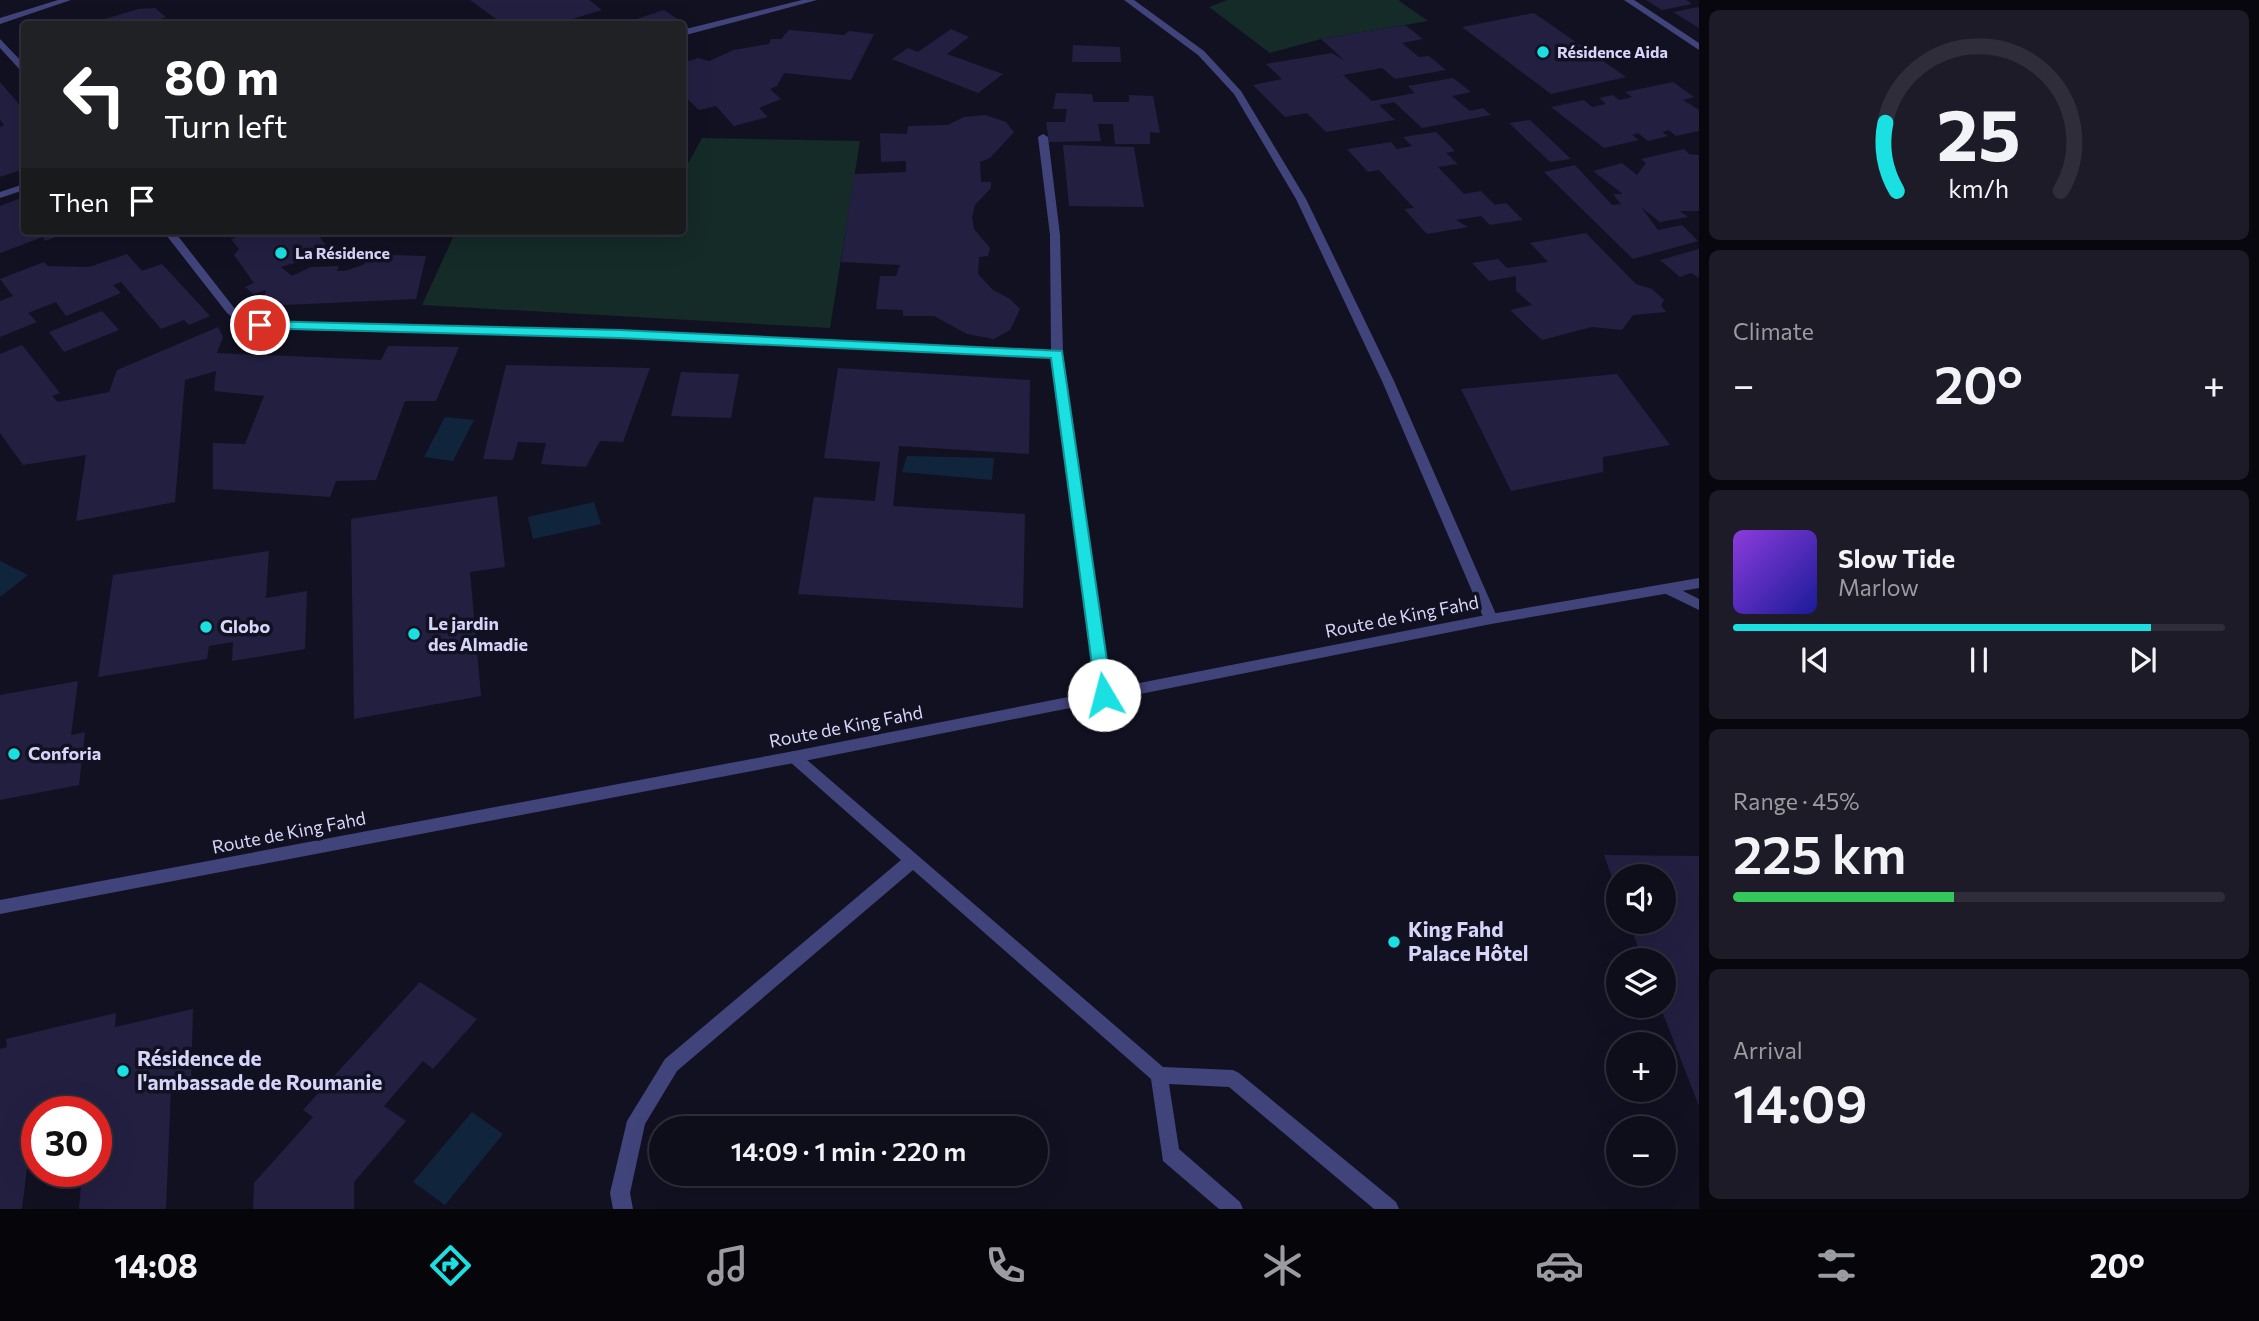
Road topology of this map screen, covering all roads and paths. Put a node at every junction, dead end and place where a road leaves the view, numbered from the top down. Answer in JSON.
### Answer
{"nodes":[{"id":1,"x":67,"y":0,"type":"edge"},
{"id":2,"x":813,"y":0,"type":"edge"},
{"id":3,"x":1128,"y":0,"type":"edge"},
{"id":4,"x":1628,"y":0,"type":"edge"},
{"id":5,"x":0,"y":21,"type":"edge"},
{"id":6,"x":686,"y":32,"type":"edge"},
{"id":7,"x":0,"y":42,"type":"edge"},
{"id":8,"x":1699,"y":47,"type":"edge"},
{"id":9,"x":21,"y":65,"type":"edge"},
{"id":10,"x":1043,"y":137,"type":"dead end"},
{"id":11,"x":21,"y":188,"type":"edge"},
{"id":12,"x":0,"y":195,"type":"edge"},
{"id":13,"x":171,"y":235,"type":"edge"},
{"id":14,"x":1057,"y":354,"type":"junction"},
{"id":15,"x":1699,"y":583,"type":"edge"},
{"id":16,"x":1669,"y":589,"type":"junction"},
{"id":17,"x":1699,"y":605,"type":"edge"},
{"id":18,"x":1491,"y":619,"type":"junction"},
{"id":19,"x":1104,"y":695,"type":"junction"},
{"id":20,"x":794,"y":757,"type":"junction"},
{"id":21,"x":913,"y":860,"type":"junction"},
{"id":22,"x":0,"y":906,"type":"edge"},
{"id":23,"x":1159,"y":1075,"type":"junction"},
{"id":24,"x":623,"y":1209,"type":"edge"},
{"id":25,"x":1233,"y":1209,"type":"edge"},
{"id":26,"x":1390,"y":1209,"type":"edge"}],
"edges":[{"from":1,"to":5,"type":"street"},
{"from":2,"to":6,"type":"street"},
{"from":3,"to":18,"type":"street"},
{"from":4,"to":8,"type":"street"},
{"from":7,"to":9,"type":"street"},
{"from":10,"to":14,"type":"street"},
{"from":11,"to":12,"type":"street"},
{"from":13,"to":14,"type":"street"},
{"from":14,"to":19,"type":"street"},
{"from":15,"to":16,"type":"street","name":"Route de King Fahd"},
{"from":16,"to":17,"type":"street"},
{"from":16,"to":18,"type":"street","name":"Route de King Fahd"},
{"from":18,"to":19,"type":"street","name":"Route de King Fahd"},
{"from":19,"to":20,"type":"street","name":"Route de King Fahd"},
{"from":20,"to":21,"type":"street"},
{"from":20,"to":22,"type":"street","name":"Route de King Fahd"},
{"from":21,"to":23,"type":"street"},
{"from":21,"to":24,"type":"street"},
{"from":23,"to":25,"type":"street"},
{"from":23,"to":26,"type":"street"}]}
